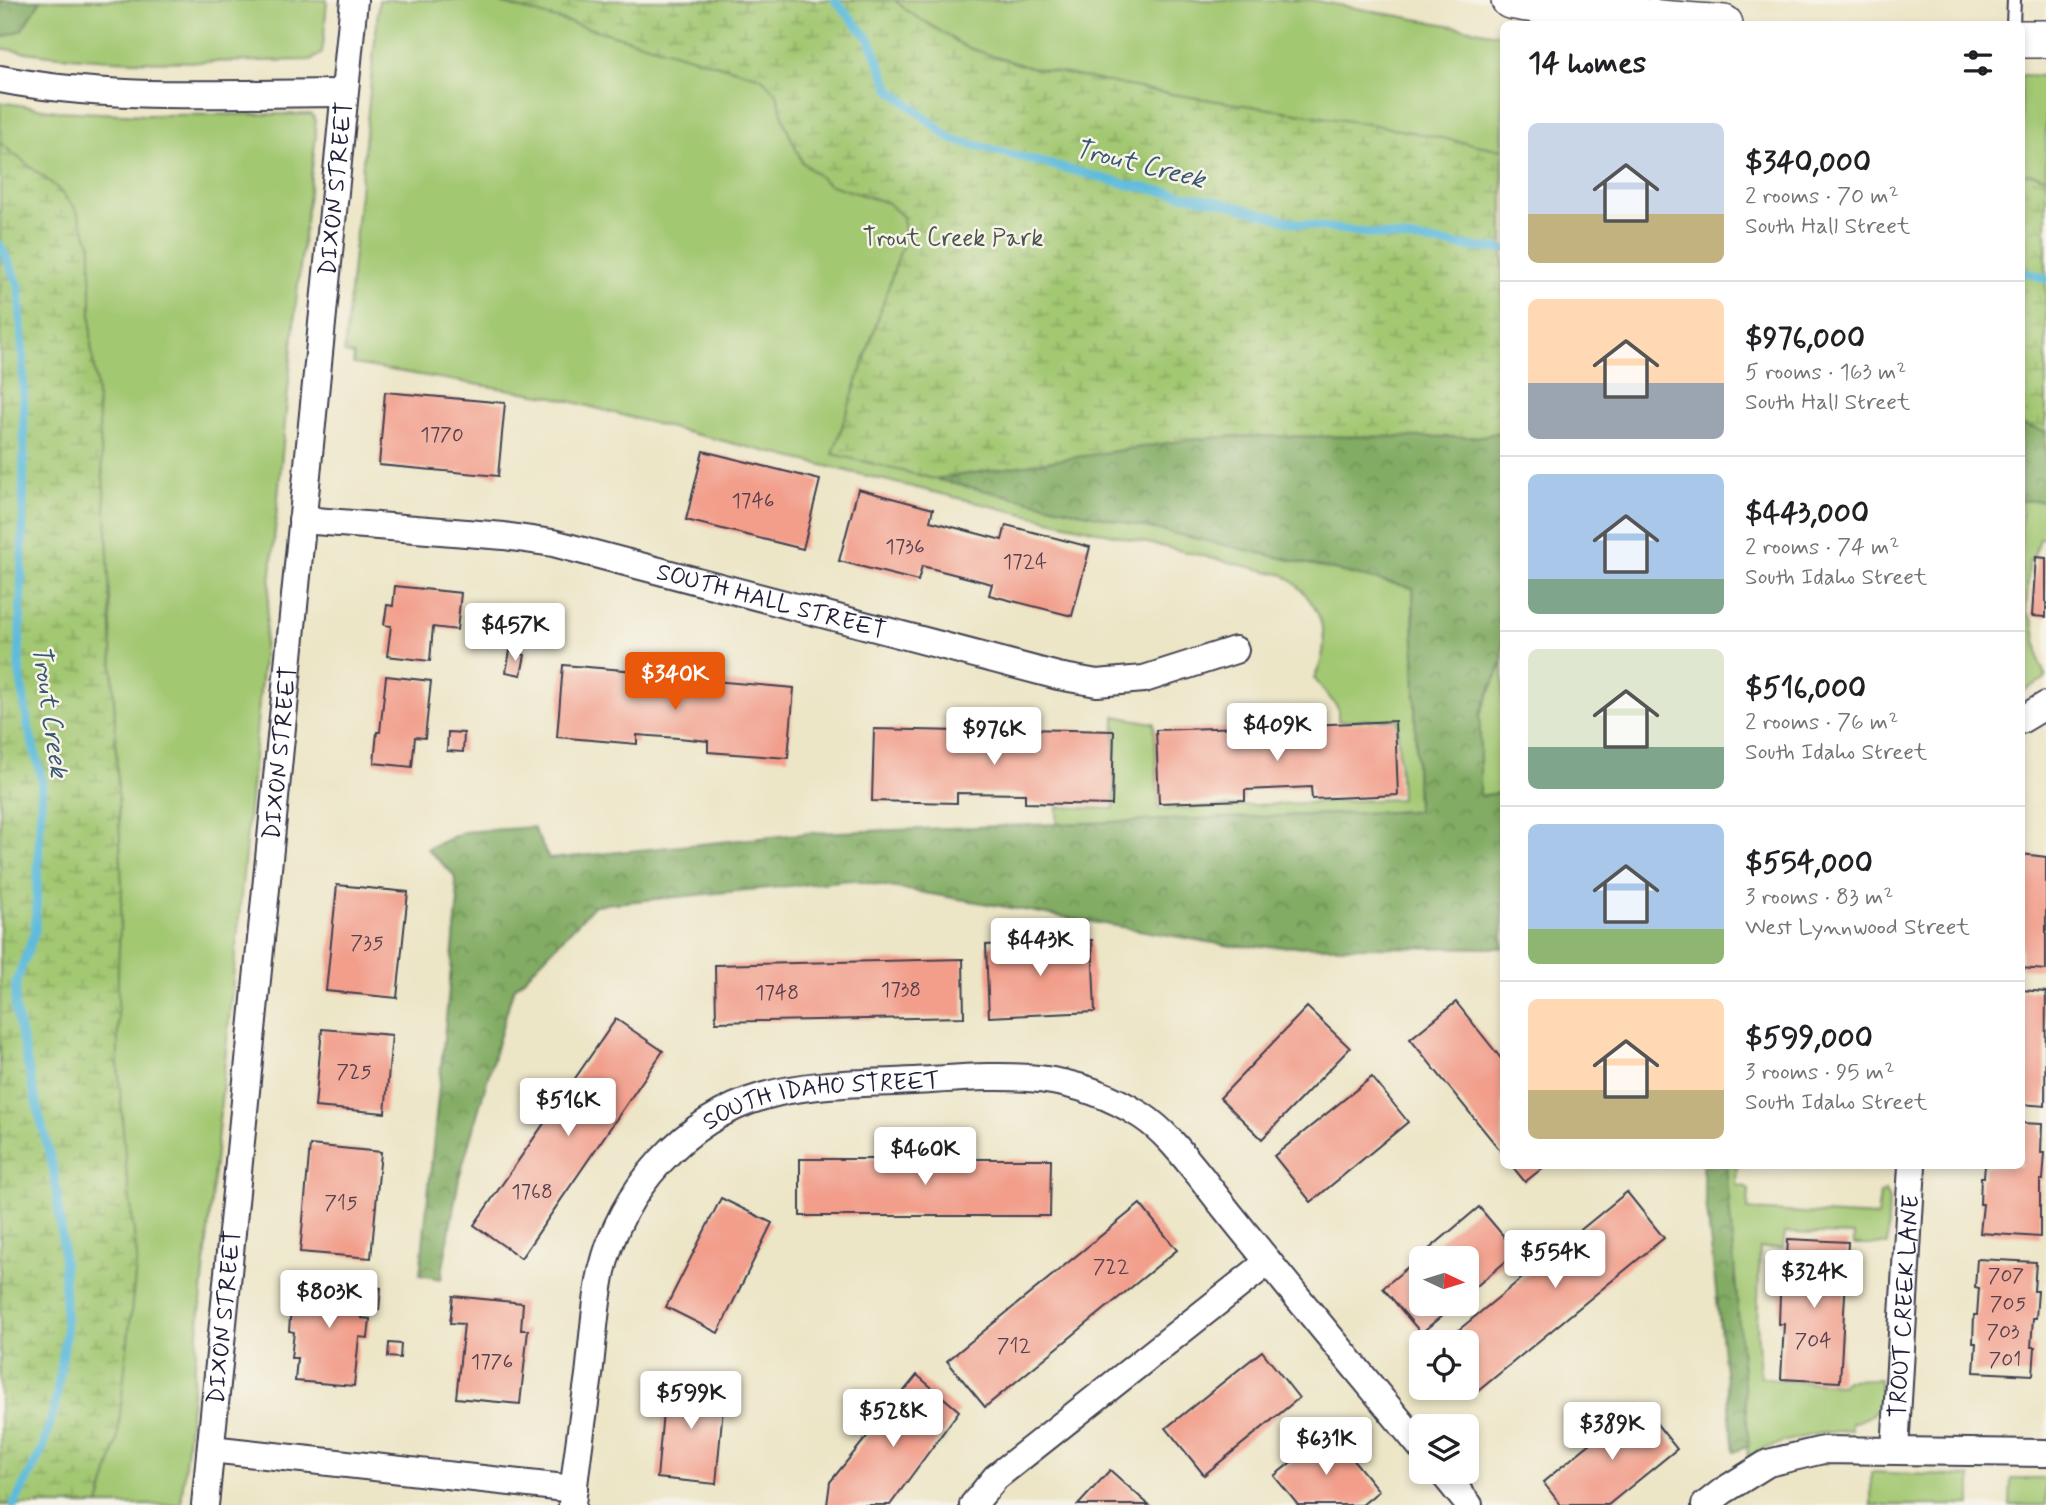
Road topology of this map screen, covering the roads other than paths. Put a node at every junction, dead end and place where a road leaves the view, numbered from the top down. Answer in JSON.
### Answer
{"nodes":[{"id":1,"x":354,"y":0,"type":"edge"},
{"id":2,"x":1510,"y":0,"type":"edge"},
{"id":3,"x":2014,"y":0,"type":"edge"},
{"id":4,"x":1681,"y":21,"type":"edge"},
{"id":5,"x":2013,"y":21,"type":"edge"},
{"id":6,"x":2025,"y":38,"type":"edge"},
{"id":7,"x":2046,"y":39,"type":"edge"},
{"id":8,"x":0,"y":79,"type":"edge"},
{"id":9,"x":344,"y":93,"type":"junction"},
{"id":10,"x":302,"y":520,"type":"junction"},
{"id":11,"x":1235,"y":650,"type":"dead end"},
{"id":12,"x":2046,"y":705,"type":"edge"},
{"id":13,"x":2025,"y":718,"type":"edge"},
{"id":14,"x":1912,"y":1169,"type":"edge"},
{"id":15,"x":1268,"y":1262,"type":"junction"},
{"id":16,"x":1409,"y":1432,"type":"edge"},
{"id":17,"x":211,"y":1449,"type":"junction"},
{"id":18,"x":1895,"y":1450,"type":"junction"},
{"id":19,"x":2046,"y":1452,"type":"edge"},
{"id":20,"x":1452,"y":1484,"type":"edge"},
{"id":21,"x":573,"y":1497,"type":"edge"},
{"id":22,"x":205,"y":1505,"type":"edge"},
{"id":23,"x":973,"y":1505,"type":"edge"},
{"id":24,"x":1469,"y":1505,"type":"edge"},
{"id":25,"x":1705,"y":1505,"type":"edge"}],
"edges":[{"from":1,"to":9,"type":"street","name":"DIXON STREET"},
{"from":2,"to":4,"type":"main road"},
{"from":3,"to":5,"type":"lane"},
{"from":6,"to":7,"type":"main road"},
{"from":8,"to":9,"type":"street"},
{"from":9,"to":10,"type":"street","name":"DIXON STREET"},
{"from":10,"to":11,"type":"street","name":"SOUTH HALL STREET"},
{"from":10,"to":17,"type":"street","name":"DIXON STREET"},
{"from":12,"to":13,"type":"street"},
{"from":14,"to":18,"type":"street","name":"TROUT CREEK LANE"},
{"from":15,"to":16,"type":"street","name":"SOUTH IDAHO STREET"},
{"from":15,"to":21,"type":"street","name":"SOUTH IDAHO STREET"},
{"from":15,"to":23,"type":"street"},
{"from":17,"to":21,"type":"street"},
{"from":17,"to":22,"type":"street","name":"DIXON STREET"},
{"from":18,"to":19,"type":"street"},
{"from":18,"to":25,"type":"street"},
{"from":20,"to":24,"type":"street"}]}
